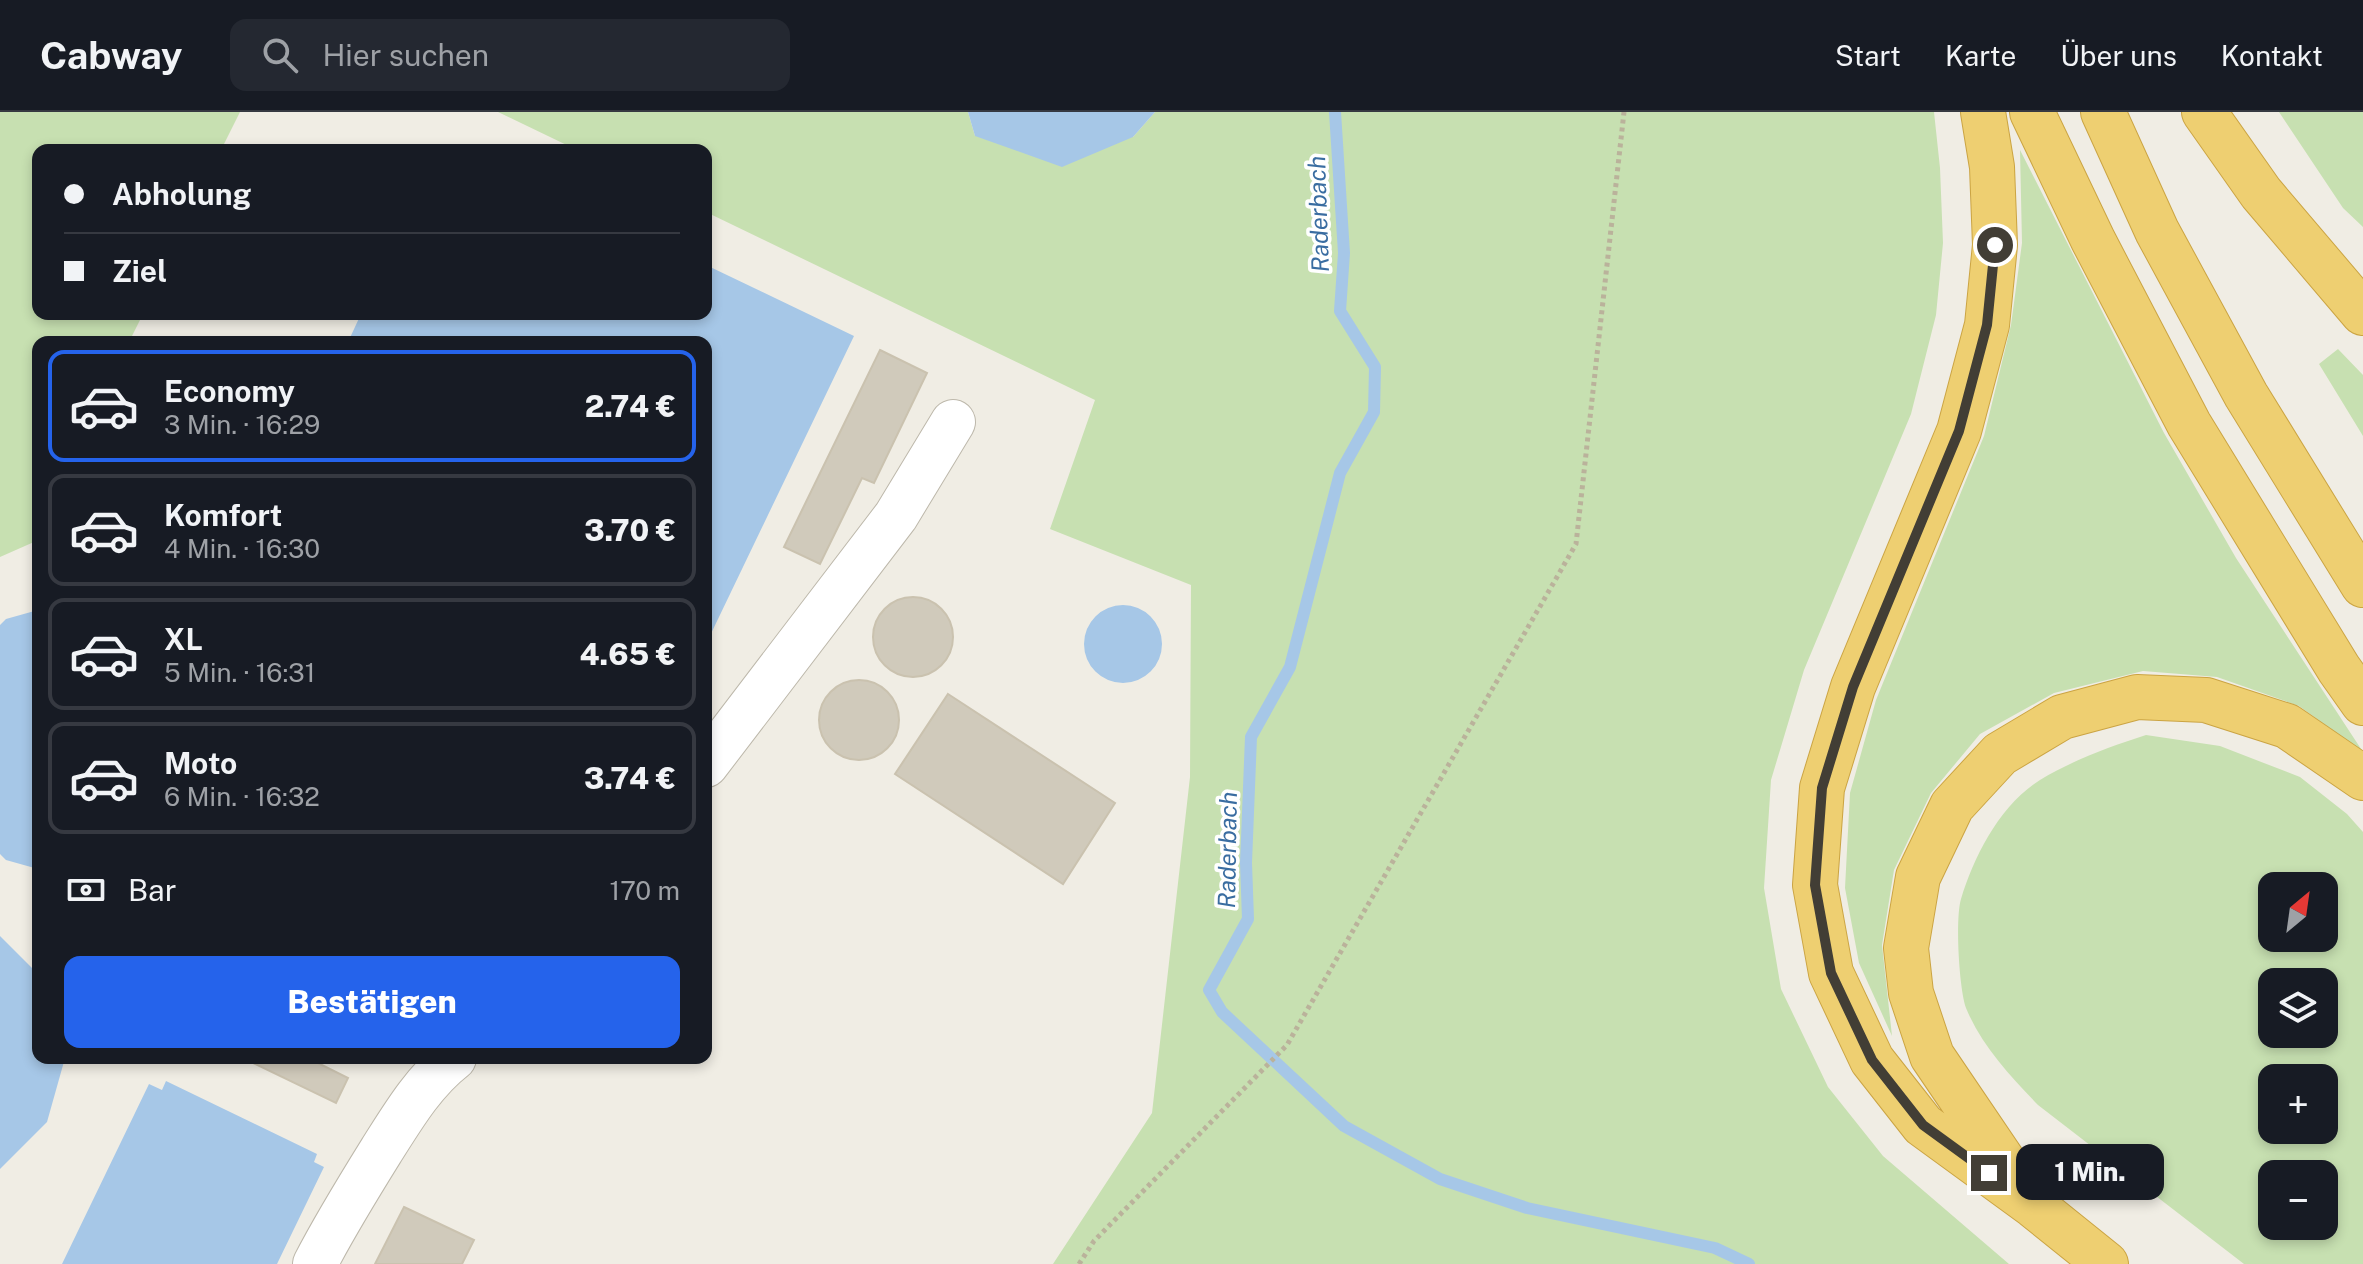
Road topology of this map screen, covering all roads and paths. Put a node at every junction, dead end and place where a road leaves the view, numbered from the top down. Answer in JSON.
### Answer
{"nodes":[{"id":1,"x":1624,"y":112,"type":"edge"},
{"id":2,"x":1983,"y":112,"type":"edge"},
{"id":3,"x":2032,"y":112,"type":"edge"},
{"id":4,"x":2103,"y":112,"type":"edge"},
{"id":5,"x":2204,"y":112,"type":"edge"},
{"id":6,"x":2363,"y":313,"type":"edge"},
{"id":7,"x":953,"y":422,"type":"dead end"},
{"id":8,"x":2363,"y":585,"type":"edge"},
{"id":9,"x":2363,"y":703,"type":"edge"},
{"id":10,"x":712,"y":757,"type":"edge"},
{"id":11,"x":2363,"y":778,"type":"edge"},
{"id":12,"x":447,"y":1064,"type":"edge"},
{"id":13,"x":2034,"y":1206,"type":"junction"},
{"id":14,"x":315,"y":1264,"type":"edge"},
{"id":15,"x":1079,"y":1264,"type":"edge"},
{"id":16,"x":2106,"y":1264,"type":"edge"}],
"edges":[{"from":1,"to":15,"type":"path"},
{"from":2,"to":13,"type":"highway"},
{"from":3,"to":9,"type":"highway"},
{"from":4,"to":8,"type":"highway"},
{"from":5,"to":6,"type":"highway"},
{"from":7,"to":10,"type":"lane"},
{"from":11,"to":13,"type":"highway"},
{"from":12,"to":14,"type":"lane"},
{"from":13,"to":16,"type":"highway"}]}
